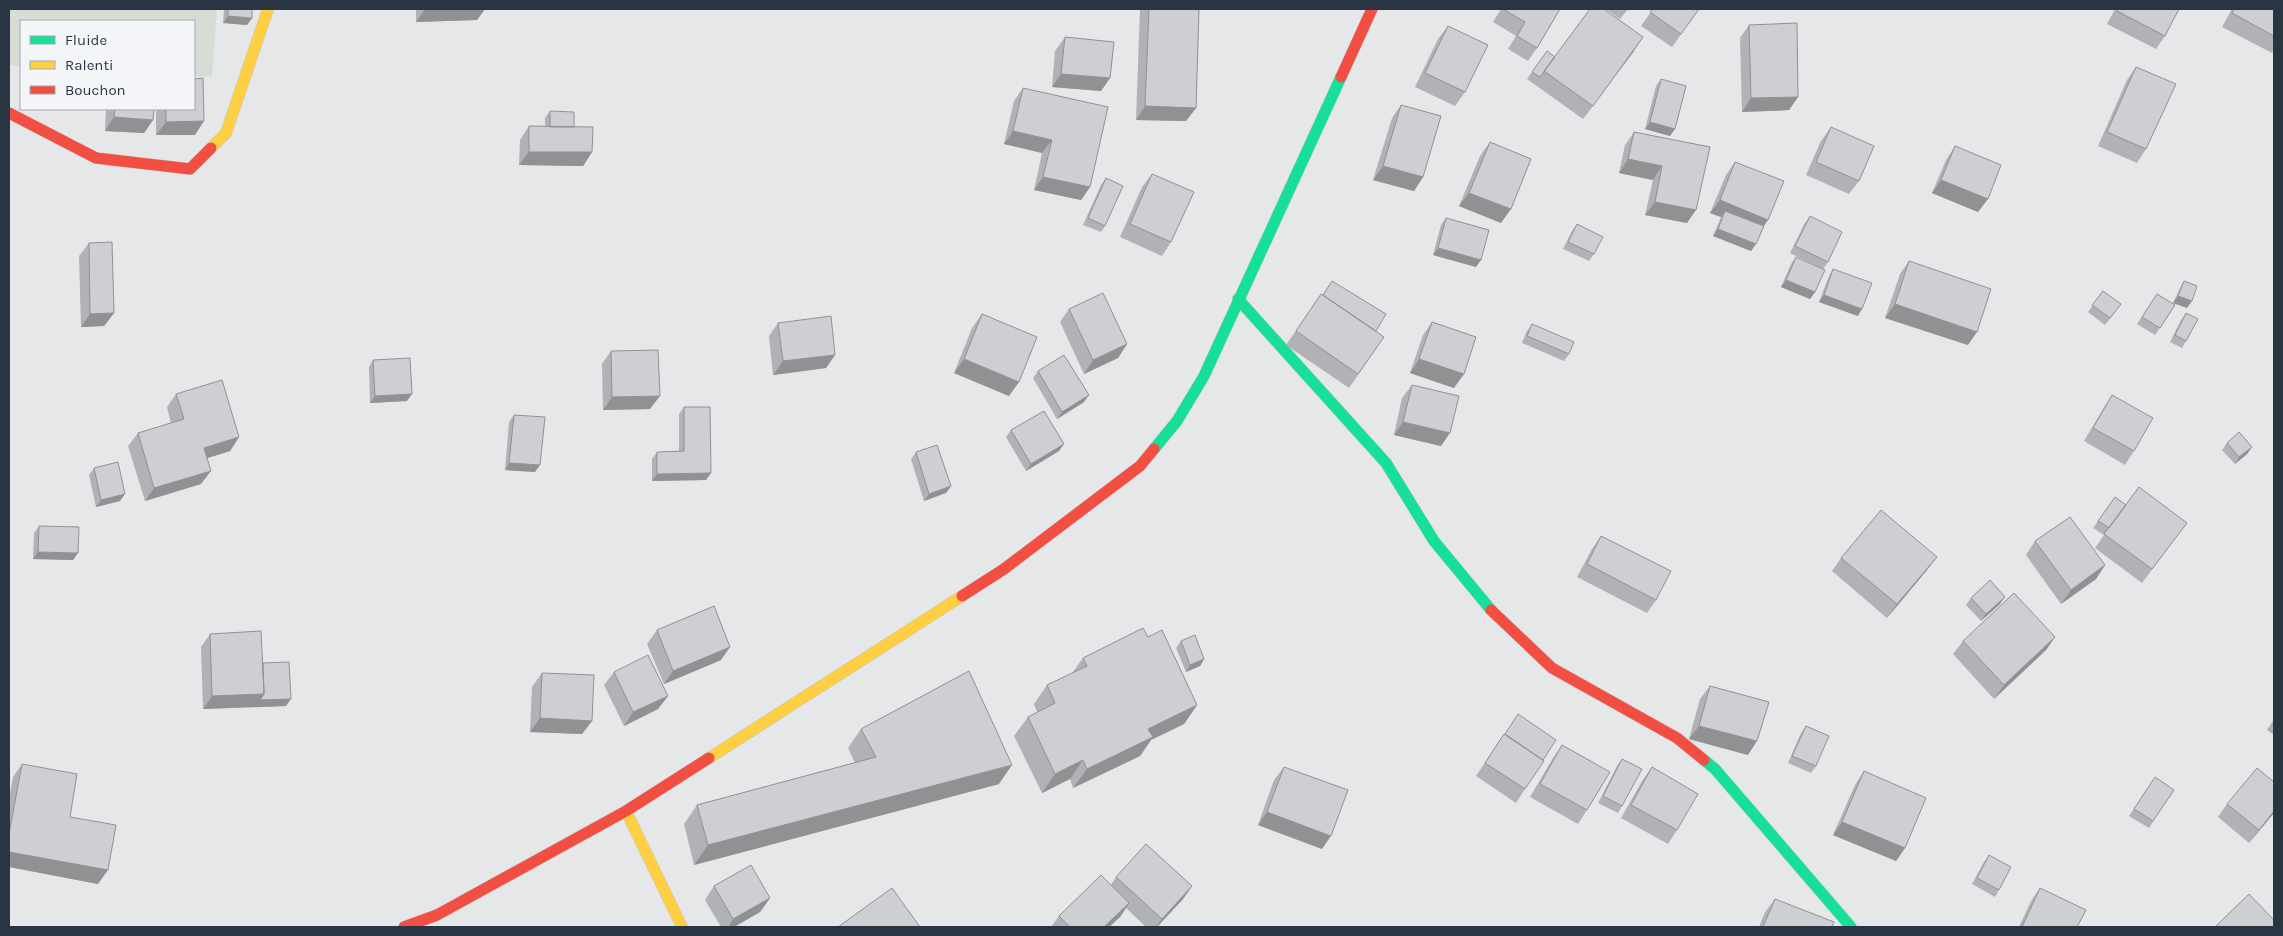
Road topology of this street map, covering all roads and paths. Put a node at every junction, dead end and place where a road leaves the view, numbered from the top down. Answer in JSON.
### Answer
{"nodes":[{"id":1,"x":268,"y":9,"type":"edge"},
{"id":2,"x":1372,"y":9,"type":"edge"},
{"id":3,"x":9,"y":113,"type":"edge"},
{"id":4,"x":1238,"y":299,"type":"junction"},
{"id":5,"x":626,"y":811,"type":"junction"},
{"id":6,"x":404,"y":927,"type":"edge"},
{"id":7,"x":682,"y":927,"type":"edge"},
{"id":8,"x":1851,"y":927,"type":"edge"}],
"edges":[{"from":1,"to":3,"type":"street"},
{"from":2,"to":4,"type":"street"},
{"from":4,"to":5,"type":"street"},
{"from":4,"to":8,"type":"street"},
{"from":5,"to":6,"type":"street"},
{"from":5,"to":7,"type":"street"}]}
